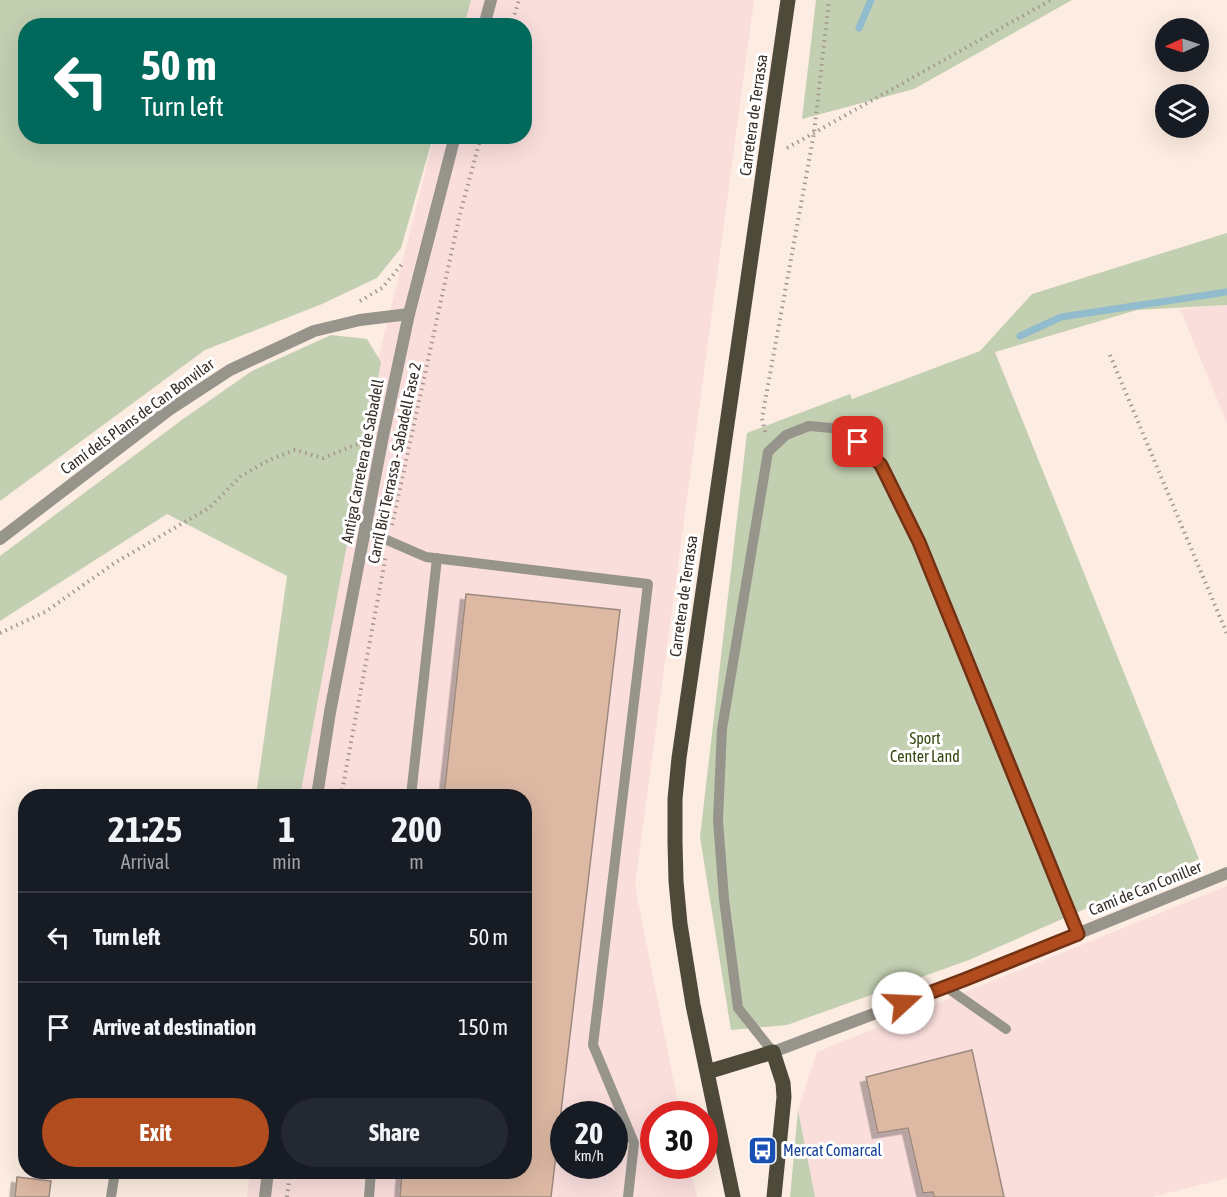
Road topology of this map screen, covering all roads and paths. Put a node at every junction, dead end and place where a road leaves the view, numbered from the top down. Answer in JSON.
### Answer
{"nodes":[{"id":1,"x":491,"y":0,"type":"edge"},
{"id":2,"x":519,"y":0,"type":"edge"},
{"id":3,"x":788,"y":0,"type":"edge"},
{"id":4,"x":829,"y":0,"type":"edge"},
{"id":5,"x":1051,"y":0,"type":"edge"},
{"id":6,"x":486,"y":18,"type":"edge"},
{"id":7,"x":513,"y":18,"type":"edge"},
{"id":8,"x":814,"y":133,"type":"junction"},
{"id":9,"x":453,"y":144,"type":"edge"},
{"id":10,"x":479,"y":144,"type":"edge"},
{"id":11,"x":764,"y":159,"type":"junction"},
{"id":12,"x":409,"y":314,"type":"junction"},
{"id":13,"x":1110,"y":355,"type":"dead end"},
{"id":14,"x":383,"y":436,"type":"junction"},
{"id":15,"x":768,"y":452,"type":"junction"},
{"id":16,"x":364,"y":530,"type":"junction"},
{"id":17,"x":0,"y":539,"type":"edge"},
{"id":18,"x":389,"y":540,"type":"junction"},
{"id":19,"x":437,"y":558,"type":"junction"},
{"id":20,"x":0,"y":633,"type":"edge"},
{"id":21,"x":1227,"y":634,"type":"edge"},
{"id":22,"x":318,"y":789,"type":"edge"},
{"id":23,"x":342,"y":789,"type":"edge"},
{"id":24,"x":412,"y":789,"type":"edge"},
{"id":25,"x":1227,"y":873,"type":"edge"},
{"id":26,"x":1078,"y":934,"type":"junction"},
{"id":27,"x":946,"y":987,"type":"junction"},
{"id":28,"x":1006,"y":1029,"type":"dead end"},
{"id":29,"x":773,"y":1052,"type":"junction"},
{"id":30,"x":707,"y":1072,"type":"junction"},
{"id":31,"x":114,"y":1179,"type":"edge"},
{"id":32,"x":267,"y":1179,"type":"edge"},
{"id":33,"x":289,"y":1179,"type":"edge"},
{"id":34,"x":370,"y":1179,"type":"edge"},
{"id":35,"x":111,"y":1197,"type":"edge"},
{"id":36,"x":265,"y":1197,"type":"edge"},
{"id":37,"x":287,"y":1197,"type":"edge"},
{"id":38,"x":369,"y":1197,"type":"edge"},
{"id":39,"x":628,"y":1197,"type":"edge"},
{"id":40,"x":733,"y":1197,"type":"edge"},
{"id":41,"x":774,"y":1197,"type":"edge"}],
"edges":[{"from":1,"to":6,"type":"street"},
{"from":2,"to":7,"type":"path"},
{"from":3,"to":11,"type":"main road","name":"Carretera de Terrassa"},
{"from":4,"to":8,"type":"path"},
{"from":5,"to":8,"type":"path"},
{"from":8,"to":11,"type":"path"},
{"from":8,"to":15,"type":"path"},
{"from":9,"to":12,"type":"street","name":"Antiga Carretera de Sabadell"},
{"from":10,"to":18,"type":"path","name":"Carril Bici Terrassa - Sabadell Fase 2"},
{"from":11,"to":30,"type":"main road","name":"Carretera de Terrassa"},
{"from":12,"to":14,"type":"street","name":"Antiga Carretera de Sabadell"},
{"from":12,"to":17,"type":"street","name":"Camí dels Plans de Can Bonvilar"},
{"from":13,"to":21,"type":"path"},
{"from":14,"to":16,"type":"street","name":"Antiga Carretera de Sabadell"},
{"from":14,"to":20,"type":"path"},
{"from":15,"to":26,"type":"lane"},
{"from":15,"to":29,"type":"lane"},
{"from":16,"to":18,"type":"lane"},
{"from":16,"to":22,"type":"street","name":"Antiga Carretera de Sabadell"},
{"from":18,"to":19,"type":"lane"},
{"from":18,"to":23,"type":"path","name":"Carril Bici Terrassa - Sabadell Fase 2"},
{"from":19,"to":24,"type":"lane"},
{"from":19,"to":39,"type":"lane"},
{"from":25,"to":26,"type":"street","name":"Camí de Can Coniller"},
{"from":26,"to":27,"type":"street","name":"Camí de Can Coniller"},
{"from":27,"to":28,"type":"lane"},
{"from":27,"to":29,"type":"street","name":"Camí de Can Coniller"},
{"from":29,"to":30,"type":"main road"},
{"from":29,"to":41,"type":"main road"},
{"from":30,"to":40,"type":"main road","name":"Carretera de Terrassa"},
{"from":31,"to":35,"type":"lane"},
{"from":32,"to":36,"type":"street"},
{"from":33,"to":37,"type":"path"},
{"from":34,"to":38,"type":"lane"}]}
